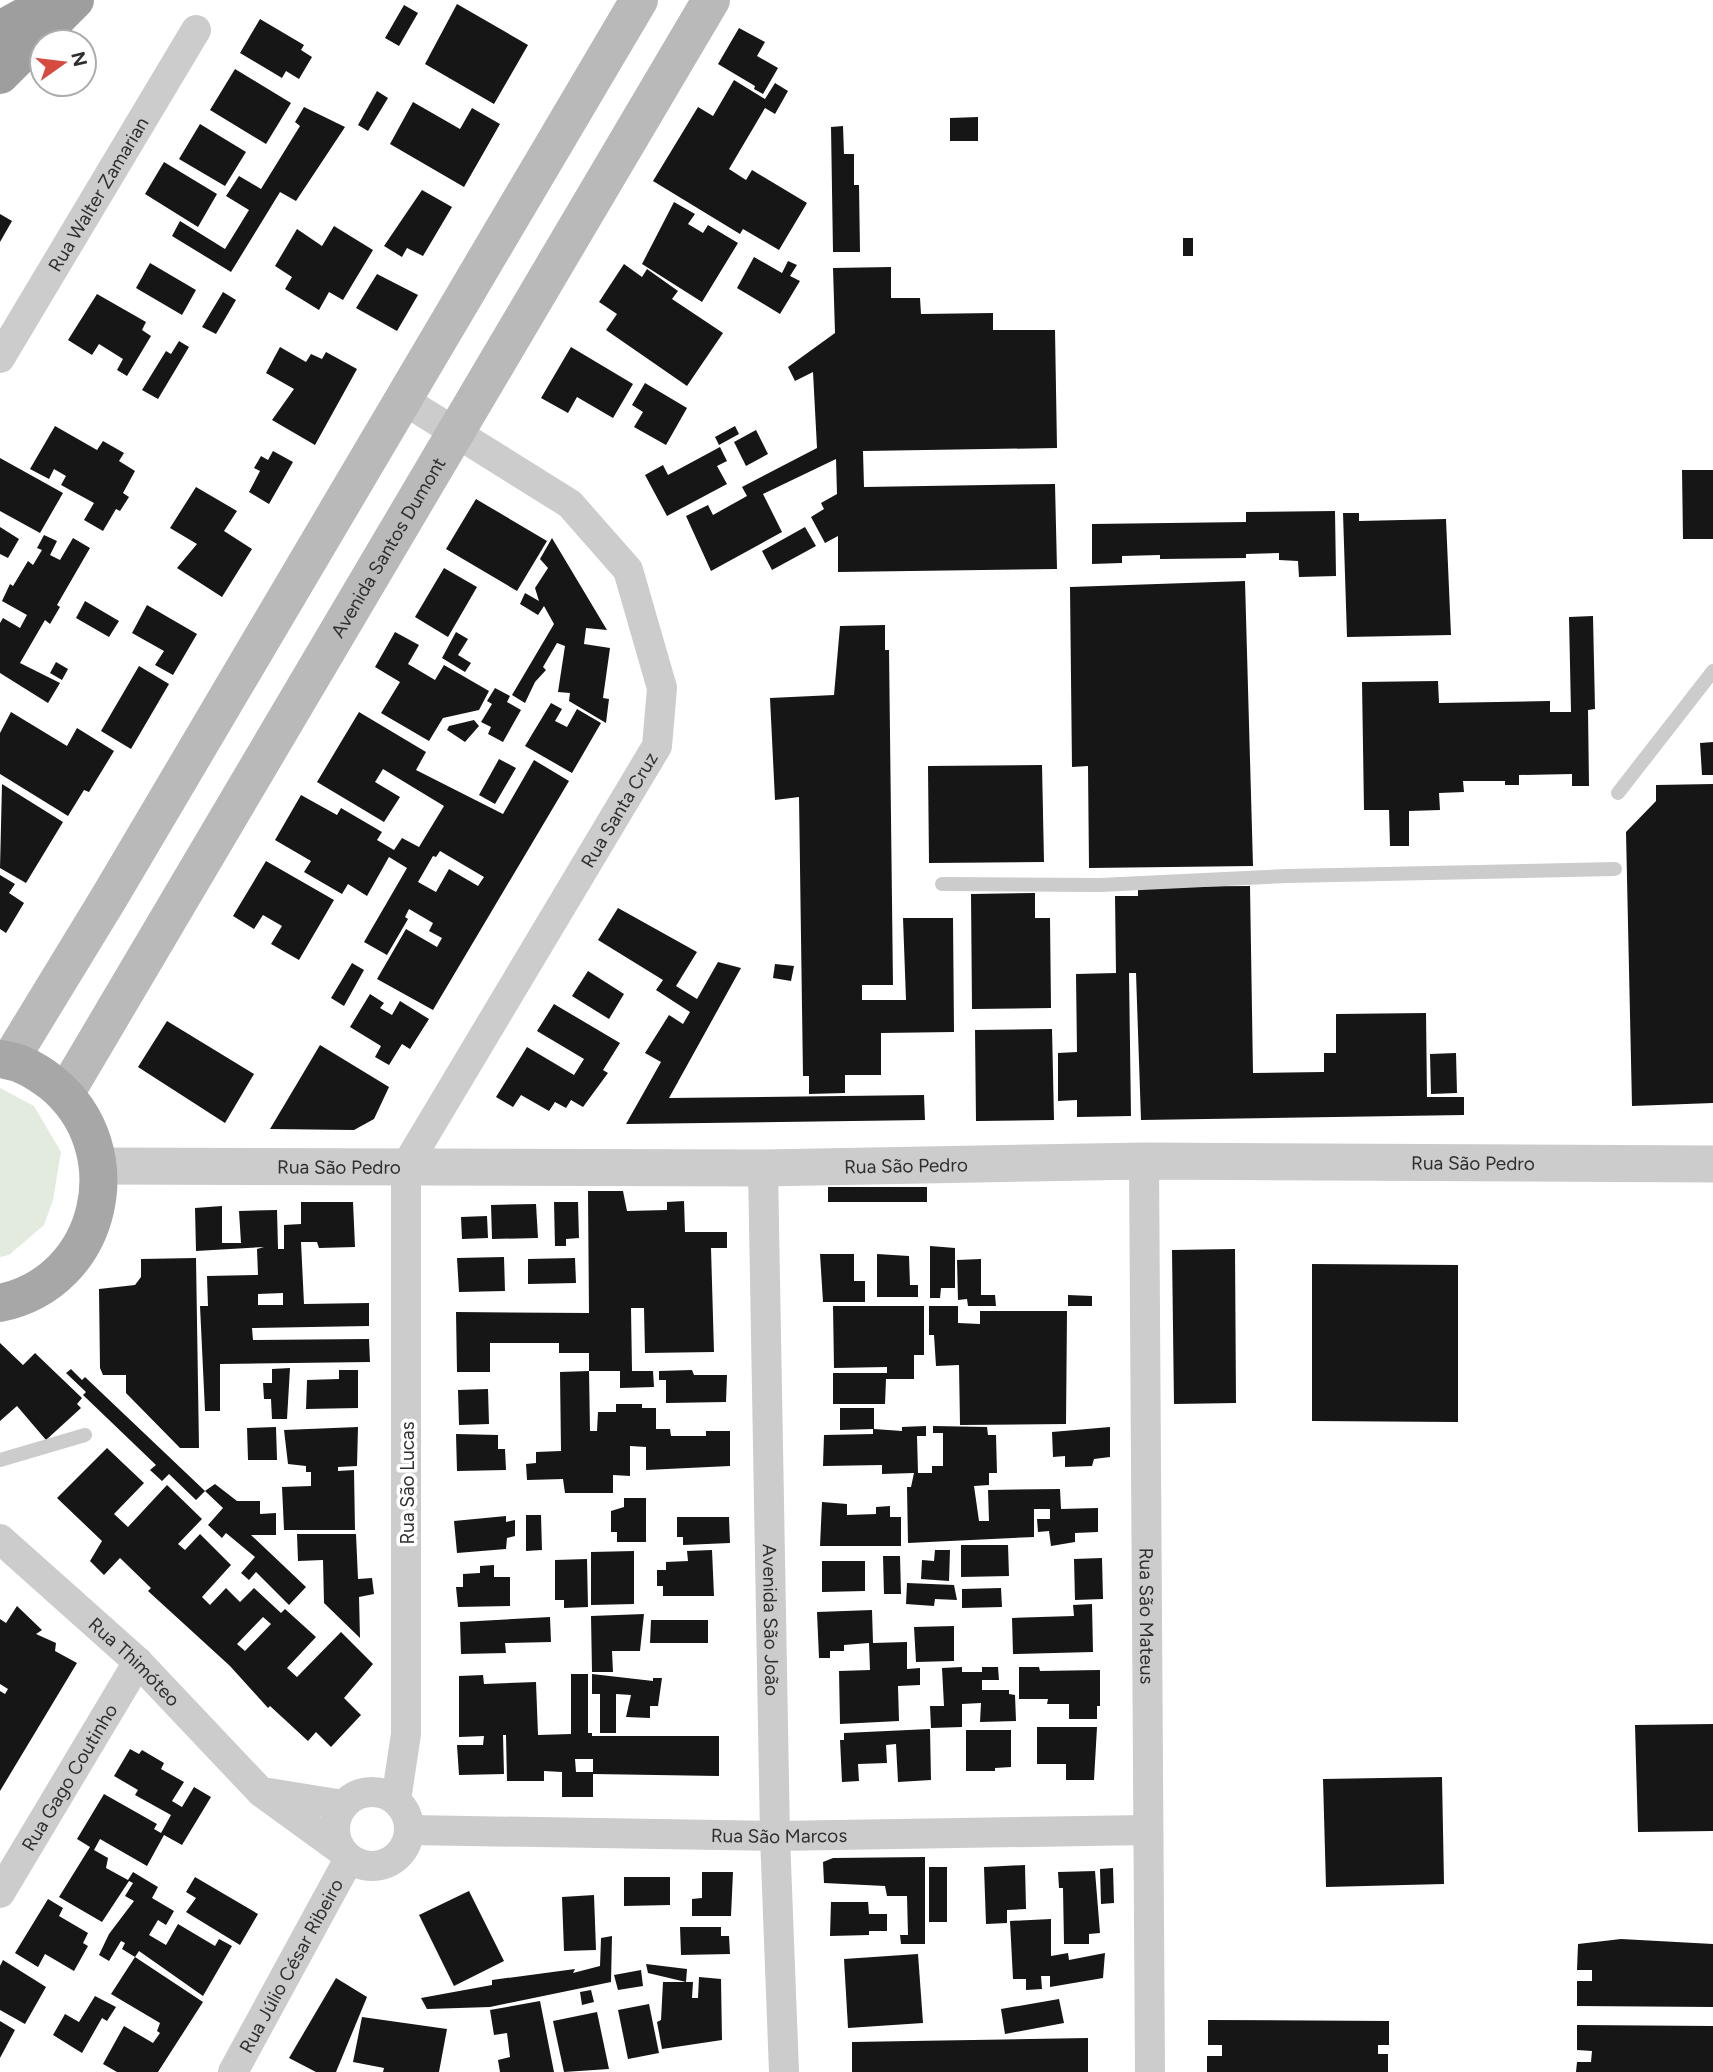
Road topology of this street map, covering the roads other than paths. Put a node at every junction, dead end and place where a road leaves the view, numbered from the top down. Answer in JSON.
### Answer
{"nodes":[{"id":1,"x":54,"y":0,"type":"edge"},
{"id":2,"x":75,"y":0,"type":"edge"},
{"id":3,"x":639,"y":0,"type":"edge"},
{"id":4,"x":711,"y":0,"type":"edge"},
{"id":5,"x":0,"y":30,"type":"edge"},
{"id":6,"x":196,"y":30,"type":"dead end"},
{"id":7,"x":0,"y":75,"type":"edge"},
{"id":8,"x":0,"y":358,"type":"edge"},
{"id":9,"x":402,"y":399,"type":"junction"},
{"id":10,"x":457,"y":430,"type":"junction"},
{"id":11,"x":1713,"y":671,"type":"edge"},
{"id":12,"x":1618,"y":793,"type":"dead end"},
{"id":13,"x":1615,"y":869,"type":"dead end"},
{"id":14,"x":942,"y":884,"type":"dead end"},
{"id":15,"x":5,"y":1059,"type":"edge"},
{"id":16,"x":65,"y":1094,"type":"junction"},
{"id":17,"x":1144,"y":1161,"type":"junction"},
{"id":18,"x":1713,"y":1164,"type":"edge"},
{"id":19,"x":99,"y":1166,"type":"junction"},
{"id":20,"x":406,"y":1166,"type":"junction"},
{"id":21,"x":763,"y":1168,"type":"junction"},
{"id":22,"x":0,"y":1303,"type":"edge"},
{"id":23,"x":85,"y":1435,"type":"dead end"},
{"id":24,"x":0,"y":1461,"type":"edge"},
{"id":25,"x":0,"y":1539,"type":"edge"},
{"id":26,"x":138,"y":1662,"type":"junction"},
{"id":27,"x":261,"y":1792,"type":"junction"},
{"id":28,"x":396,"y":1800,"type":"junction"},
{"id":29,"x":344,"y":1805,"type":"junction"},
{"id":30,"x":410,"y":1830,"type":"junction"},
{"id":31,"x":1147,"y":1830,"type":"junction"},
{"id":32,"x":775,"y":1836,"type":"junction"},
{"id":33,"x":345,"y":1855,"type":"junction"},
{"id":34,"x":0,"y":1893,"type":"edge"},
{"id":35,"x":233,"y":2072,"type":"edge"},
{"id":36,"x":784,"y":2072,"type":"edge"},
{"id":37,"x":1150,"y":2072,"type":"edge"}],
"edges":[{"from":1,"to":5,"type":"highway"},
{"from":2,"to":7,"type":"highway"},
{"from":3,"to":9,"type":"main road"},
{"from":4,"to":10,"type":"main road","name":"Avenida Santos Dumont"},
{"from":6,"to":8,"type":"street","name":"Rua Walter Zamarian"},
{"from":9,"to":10,"type":"street","name":"Rua Santa Cruz"},
{"from":9,"to":15,"type":"main road"},
{"from":10,"to":16,"type":"main road","name":"Avenida Santos Dumont"},
{"from":10,"to":20,"type":"street","name":"Rua Santa Cruz"},
{"from":11,"to":12,"type":"lane"},
{"from":13,"to":14,"type":"lane"},
{"from":15,"to":16,"type":"main road"},
{"from":16,"to":19,"type":"main road"},
{"from":17,"to":18,"type":"street","name":"Rua São Pedro"},
{"from":17,"to":21,"type":"street","name":"Rua São Pedro"},
{"from":17,"to":31,"type":"street","name":"Rua São Mateus"},
{"from":19,"to":20,"type":"street","name":"Rua São Pedro"},
{"from":19,"to":22,"type":"main road"},
{"from":20,"to":21,"type":"street","name":"Rua São Pedro"},
{"from":20,"to":28,"type":"street","name":"Rua São Lucas"},
{"from":21,"to":32,"type":"street","name":"Avenida São João"},
{"from":23,"to":24,"type":"lane"},
{"from":25,"to":26,"type":"street","name":"Rua Thimóteo"},
{"from":26,"to":27,"type":"street","name":"Rua Thimóteo"},
{"from":26,"to":34,"type":"street","name":"Rua Gago Coutinho"},
{"from":27,"to":29,"type":"street"},
{"from":27,"to":33,"type":"street","name":"Rua Thimóteo"},
{"from":28,"to":29,"type":"street"},
{"from":28,"to":30,"type":"street"},
{"from":29,"to":33,"type":"street"},
{"from":30,"to":32,"type":"street","name":"Rua São Marcos"},
{"from":30,"to":33,"type":"street"},
{"from":31,"to":32,"type":"street","name":"Rua São Marcos"},
{"from":31,"to":37,"type":"street","name":"Rua São Mateus"},
{"from":32,"to":36,"type":"street","name":"Avenida São João"},
{"from":33,"to":35,"type":"street","name":"Rua Júlio César Ribeiro"}]}
